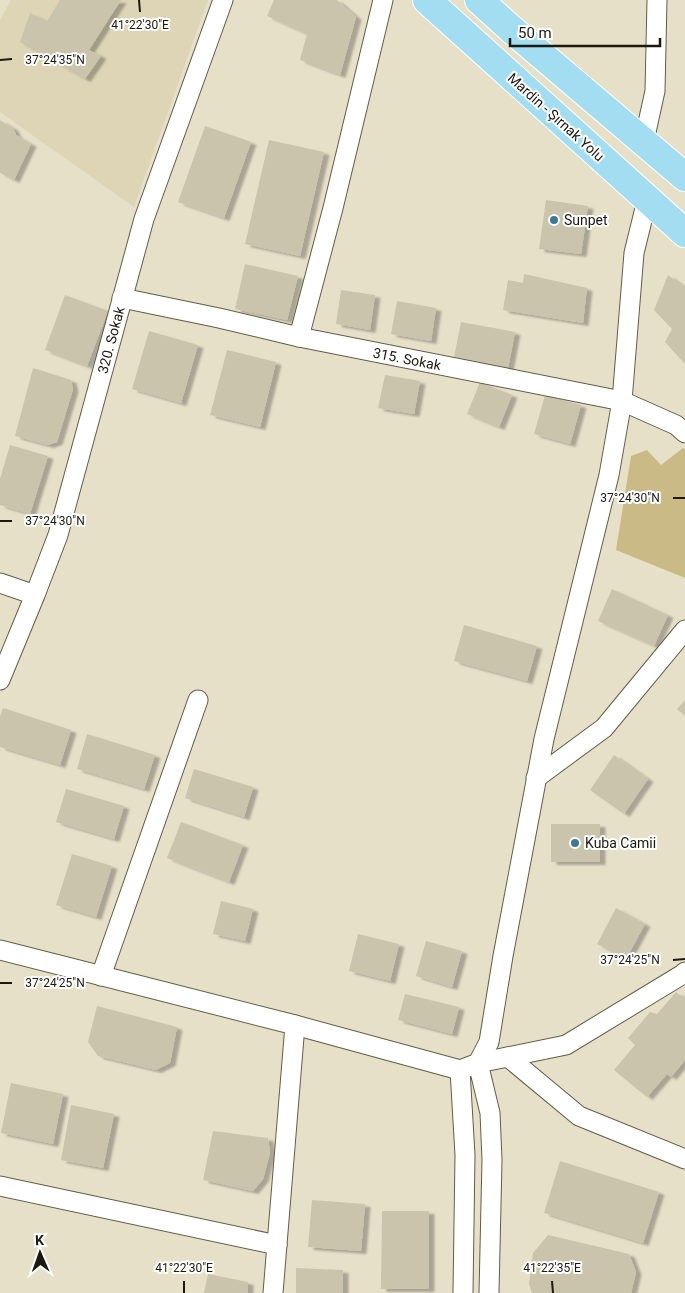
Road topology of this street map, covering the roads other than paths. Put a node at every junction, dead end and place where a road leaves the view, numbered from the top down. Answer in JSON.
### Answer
{"nodes":[{"id":1,"x":223,"y":0,"type":"edge"},
{"id":2,"x":383,"y":0,"type":"edge"},
{"id":3,"x":427,"y":0,"type":"edge"},
{"id":4,"x":479,"y":0,"type":"edge"},
{"id":5,"x":657,"y":0,"type":"edge"},
{"id":6,"x":644,"y":141,"type":"junction"},
{"id":7,"x":685,"y":177,"type":"edge"},
{"id":8,"x":648,"y":200,"type":"junction"},
{"id":9,"x":685,"y":233,"type":"edge"},
{"id":10,"x":122,"y":298,"type":"junction"},
{"id":11,"x":299,"y":337,"type":"junction"},
{"id":12,"x":622,"y":401,"type":"junction"},
{"id":13,"x":685,"y":433,"type":"edge"},
{"id":14,"x":0,"y":583,"type":"edge"},
{"id":15,"x":35,"y":595,"type":"junction"},
{"id":16,"x":685,"y":630,"type":"edge"},
{"id":17,"x":0,"y":680,"type":"edge"},
{"id":18,"x":198,"y":700,"type":"dead end"},
{"id":19,"x":536,"y":778,"type":"junction"},
{"id":20,"x":0,"y":950,"type":"edge"},
{"id":21,"x":685,"y":972,"type":"edge"},
{"id":22,"x":101,"y":976,"type":"junction"},
{"id":23,"x":294,"y":1025,"type":"junction"},
{"id":24,"x":508,"y":1057,"type":"junction"},
{"id":25,"x":478,"y":1063,"type":"junction"},
{"id":26,"x":460,"y":1070,"type":"junction"},
{"id":27,"x":685,"y":1159,"type":"edge"},
{"id":28,"x":0,"y":1186,"type":"edge"},
{"id":29,"x":277,"y":1245,"type":"junction"},
{"id":30,"x":273,"y":1293,"type":"edge"},
{"id":31,"x":464,"y":1293,"type":"edge"},
{"id":32,"x":489,"y":1293,"type":"edge"}],
"edges":[{"from":1,"to":10,"type":"street","name":"320. Sokak"},
{"from":2,"to":11,"type":"street"},
{"from":3,"to":8,"type":"main road","name":"Mardin - Şırnak Yolu"},
{"from":4,"to":6,"type":"main road"},
{"from":5,"to":6,"type":"street"},
{"from":6,"to":7,"type":"main road"},
{"from":8,"to":9,"type":"main road","name":"Mardin - Şırnak Yolu"},
{"from":8,"to":12,"type":"street"},
{"from":10,"to":11,"type":"street","name":"315. Sokak"},
{"from":10,"to":15,"type":"street","name":"320. Sokak"},
{"from":11,"to":12,"type":"street","name":"315. Sokak"},
{"from":12,"to":13,"type":"street","name":"315. Sokak"},
{"from":12,"to":19,"type":"street"},
{"from":14,"to":15,"type":"street"},
{"from":15,"to":17,"type":"street","name":"320. Sokak"},
{"from":16,"to":19,"type":"street"},
{"from":18,"to":22,"type":"street"},
{"from":19,"to":25,"type":"street"},
{"from":20,"to":22,"type":"street"},
{"from":21,"to":24,"type":"street"},
{"from":22,"to":23,"type":"street"},
{"from":23,"to":26,"type":"street"},
{"from":23,"to":29,"type":"street"},
{"from":24,"to":25,"type":"street"},
{"from":24,"to":27,"type":"street"},
{"from":25,"to":26,"type":"street"},
{"from":25,"to":32,"type":"street"},
{"from":26,"to":31,"type":"street"},
{"from":28,"to":29,"type":"street"},
{"from":29,"to":30,"type":"street"}]}
